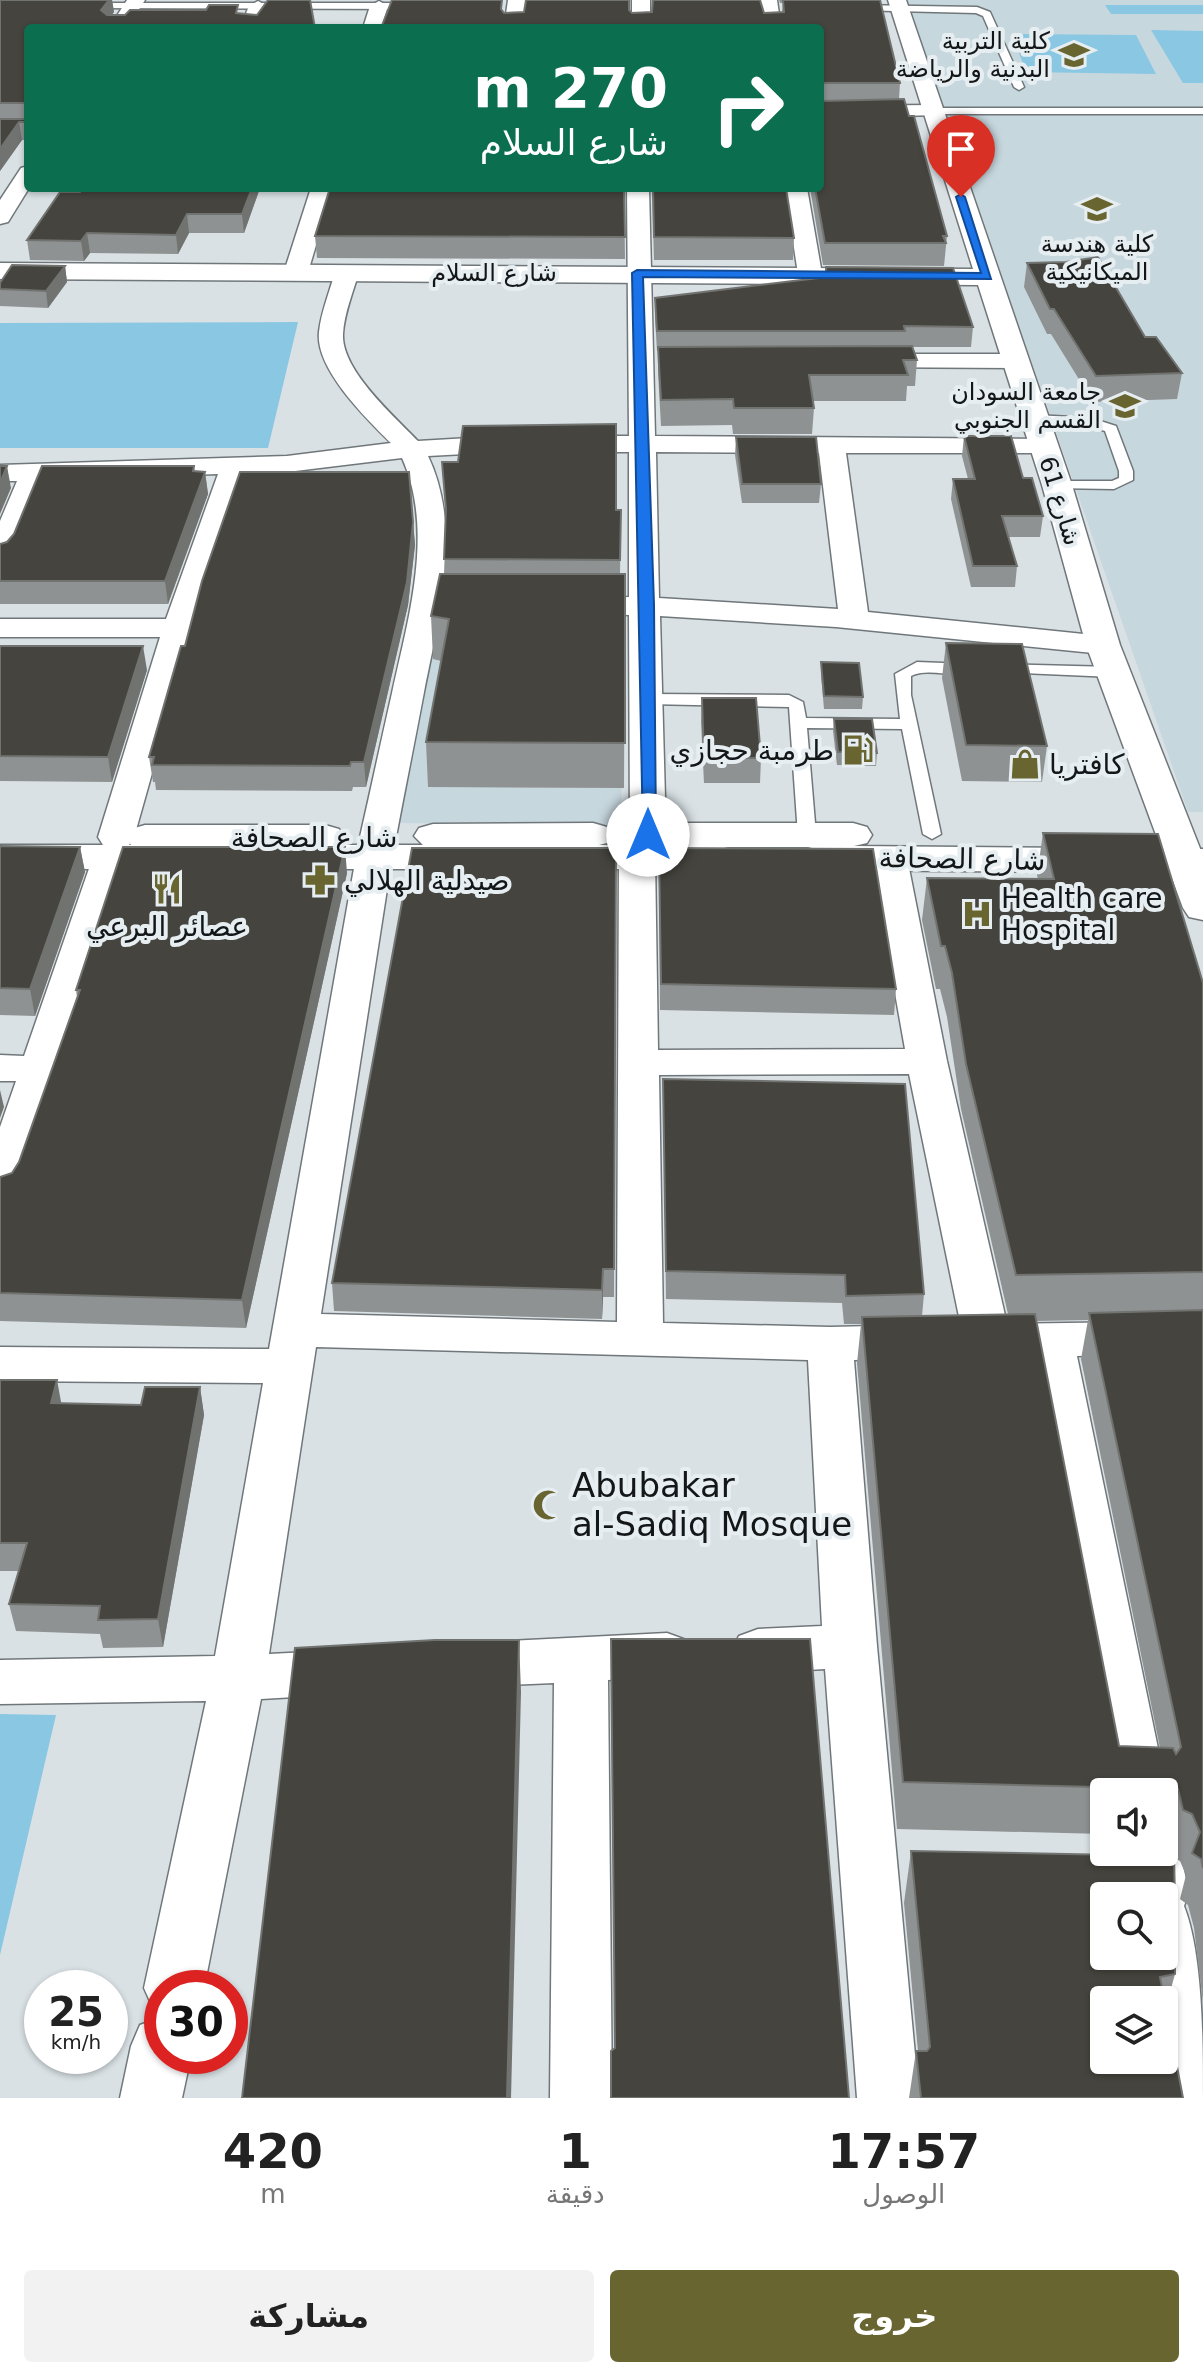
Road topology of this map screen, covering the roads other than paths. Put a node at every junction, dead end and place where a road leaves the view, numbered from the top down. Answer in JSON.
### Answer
{"nodes":[{"id":1,"x":134,"y":3,"type":"edge"},
{"id":2,"x":898,"y":4,"type":"edge"},
{"id":3,"x":74,"y":5,"type":"edge"},
{"id":4,"x":258,"y":6,"type":"junction"},
{"id":5,"x":379,"y":6,"type":"junction"},
{"id":6,"x":424,"y":6,"type":"edge"},
{"id":7,"x":842,"y":8,"type":"edge"},
{"id":8,"x":121,"y":24,"type":"edge"},
{"id":9,"x":251,"y":24,"type":"edge"},
{"id":10,"x":373,"y":24,"type":"edge"},
{"id":11,"x":1019,"y":87,"type":"dead end"},
{"id":12,"x":932,"y":111,"type":"junction"},
{"id":13,"x":1203,"y":111,"type":"edge"},
{"id":14,"x":824,"y":112,"type":"edge"},
{"id":15,"x":24,"y":181,"type":"edge"},
{"id":16,"x":321,"y":192,"type":"edge"},
{"id":17,"x":638,"y":192,"type":"edge"},
{"id":18,"x":797,"y":192,"type":"edge"},
{"id":19,"x":0,"y":217,"type":"edge"},
{"id":20,"x":0,"y":271,"type":"edge"},
{"id":21,"x":296,"y":272,"type":"junction"},
{"id":22,"x":347,"y":272,"type":"junction"},
{"id":23,"x":637,"y":273,"type":"junction"},
{"id":24,"x":810,"y":274,"type":"junction"},
{"id":25,"x":987,"y":277,"type":"junction"},
{"id":26,"x":1014,"y":361,"type":"junction"},
{"id":27,"x":844,"y":362,"type":"edge"},
{"id":28,"x":1039,"y":432,"type":"junction"},
{"id":29,"x":644,"y":443,"type":"junction"},
{"id":30,"x":832,"y":445,"type":"junction"},
{"id":31,"x":411,"y":449,"type":"junction"},
{"id":32,"x":235,"y":465,"type":"junction"},
{"id":33,"x":0,"y":473,"type":"edge"},
{"id":34,"x":34,"y":473,"type":"junction"},
{"id":35,"x":1057,"y":485,"type":"junction"},
{"id":36,"x":0,"y":556,"type":"edge"},
{"id":37,"x":426,"y":604,"type":"junction"},
{"id":38,"x":457,"y":604,"type":"edge"},
{"id":39,"x":536,"y":604,"type":"edge"},
{"id":40,"x":647,"y":605,"type":"junction"},
{"id":41,"x":854,"y":619,"type":"junction"},
{"id":42,"x":0,"y":628,"type":"edge"},
{"id":43,"x":178,"y":628,"type":"junction"},
{"id":44,"x":1108,"y":658,"type":"junction"},
{"id":45,"x":648,"y":699,"type":"junction"},
{"id":46,"x":800,"y":723,"type":"junction"},
{"id":47,"x":908,"y":724,"type":"junction"},
{"id":48,"x":932,"y":834,"type":"junction"},
{"id":49,"x":807,"y":835,"type":"junction"},
{"id":50,"x":0,"y":837,"type":"edge"},
{"id":51,"x":643,"y":846,"type":"junction"},
{"id":52,"x":113,"y":847,"type":"junction"},
{"id":53,"x":376,"y":847,"type":"junction"},
{"id":54,"x":1192,"y":847,"type":"edge"},
{"id":55,"x":0,"y":857,"type":"edge"},
{"id":56,"x":889,"y":858,"type":"junction"},
{"id":57,"x":1203,"y":908,"type":"edge"},
{"id":58,"x":927,"y":1061,"type":"junction"},
{"id":59,"x":639,"y":1063,"type":"junction"},
{"id":60,"x":0,"y":1068,"type":"edge"},
{"id":61,"x":40,"y":1069,"type":"junction"},
{"id":62,"x":0,"y":1189,"type":"edge"},
{"id":63,"x":1203,"y":1337,"type":"edge"},
{"id":64,"x":640,"y":1339,"type":"junction"},
{"id":65,"x":1050,"y":1339,"type":"junction"},
{"id":66,"x":988,"y":1341,"type":"junction"},
{"id":67,"x":830,"y":1344,"type":"junction"},
{"id":68,"x":291,"y":1348,"type":"junction"},
{"id":69,"x":0,"y":1364,"type":"edge"},
{"id":70,"x":850,"y":1646,"type":"junction"},
{"id":71,"x":581,"y":1659,"type":"junction"},
{"id":72,"x":238,"y":1678,"type":"junction"},
{"id":73,"x":0,"y":1682,"type":"edge"},
{"id":74,"x":1136,"y":1778,"type":"edge"},
{"id":75,"x":178,"y":1970,"type":"edge"},
{"id":76,"x":1167,"y":1970,"type":"edge"},
{"id":77,"x":156,"y":2074,"type":"edge"},
{"id":78,"x":151,"y":2098,"type":"edge"},
{"id":79,"x":581,"y":2098,"type":"edge"},
{"id":80,"x":888,"y":2098,"type":"edge"},
{"id":81,"x":1197,"y":2098,"type":"edge"}],
"edges":[{"from":1,"to":3,"type":"lane"},
{"from":1,"to":4,"type":"lane"},
{"from":1,"to":8,"type":"street"},
{"from":2,"to":7,"type":"lane"},
{"from":2,"to":11,"type":"lane"},
{"from":2,"to":12,"type":"street","name":"شارع 61"},
{"from":4,"to":5,"type":"lane"},
{"from":4,"to":9,"type":"street"},
{"from":5,"to":6,"type":"lane"},
{"from":5,"to":10,"type":"street"},
{"from":12,"to":13,"type":"lane"},
{"from":12,"to":14,"type":"street"},
{"from":12,"to":25,"type":"street","name":"شارع 61"},
{"from":15,"to":19,"type":"street"},
{"from":16,"to":21,"type":"street"},
{"from":17,"to":23,"type":"street"},
{"from":18,"to":24,"type":"street"},
{"from":20,"to":21,"type":"street","name":"شارع السلام"},
{"from":21,"to":22,"type":"street","name":"شارع السلام"},
{"from":22,"to":23,"type":"street","name":"شارع السلام"},
{"from":22,"to":31,"type":"street"},
{"from":23,"to":24,"type":"street","name":"شارع السلام"},
{"from":23,"to":29,"type":"street"},
{"from":24,"to":25,"type":"street","name":"شارع السلام"},
{"from":25,"to":26,"type":"street","name":"شارع 61"},
{"from":26,"to":27,"type":"street"},
{"from":26,"to":28,"type":"street","name":"شارع 61"},
{"from":28,"to":30,"type":"street"},
{"from":28,"to":35,"type":"street","name":"شارع 61"},
{"from":28,"to":35,"type":"lane"},
{"from":29,"to":30,"type":"street"},
{"from":29,"to":31,"type":"street"},
{"from":29,"to":40,"type":"street"},
{"from":30,"to":41,"type":"street"},
{"from":31,"to":32,"type":"street"},
{"from":31,"to":37,"type":"street"},
{"from":32,"to":34,"type":"street"},
{"from":32,"to":43,"type":"street"},
{"from":33,"to":34,"type":"street"},
{"from":34,"to":36,"type":"street"},
{"from":35,"to":44,"type":"street","name":"شارع 61"},
{"from":37,"to":38,"type":"street"},
{"from":37,"to":53,"type":"street"},
{"from":39,"to":40,"type":"street"},
{"from":40,"to":41,"type":"street"},
{"from":40,"to":45,"type":"street"},
{"from":41,"to":44,"type":"street"},
{"from":42,"to":43,"type":"street"},
{"from":43,"to":52,"type":"street"},
{"from":44,"to":47,"type":"lane"},
{"from":44,"to":54,"type":"street","name":"شارع 61"},
{"from":45,"to":46,"type":"lane"},
{"from":45,"to":51,"type":"street"},
{"from":46,"to":47,"type":"lane"},
{"from":46,"to":49,"type":"lane"},
{"from":47,"to":48,"type":"lane"},
{"from":48,"to":49,"type":"street","name":"شارع الصحافة"},
{"from":48,"to":54,"type":"street","name":"شارع الصحافة"},
{"from":49,"to":51,"type":"street","name":"شارع الصحافة"},
{"from":50,"to":52,"type":"street","name":"شارع الصحافة"},
{"from":51,"to":53,"type":"street","name":"شارع الصحافة"},
{"from":51,"to":56,"type":"street","name":"شارع الصحافة"},
{"from":51,"to":59,"type":"street"},
{"from":52,"to":53,"type":"street","name":"شارع الصحافة"},
{"from":52,"to":55,"type":"street","name":"شارع الصحافة"},
{"from":52,"to":61,"type":"street"},
{"from":53,"to":68,"type":"street"},
{"from":54,"to":56,"type":"street","name":"شارع الصحافة"},
{"from":54,"to":57,"type":"street","name":"شارع 61"},
{"from":56,"to":58,"type":"street"},
{"from":58,"to":59,"type":"street"},
{"from":58,"to":66,"type":"street"},
{"from":59,"to":64,"type":"street"},
{"from":60,"to":61,"type":"street"},
{"from":61,"to":62,"type":"street"},
{"from":63,"to":65,"type":"street"},
{"from":64,"to":67,"type":"street"},
{"from":64,"to":68,"type":"street"},
{"from":65,"to":66,"type":"street"},
{"from":65,"to":74,"type":"street"},
{"from":66,"to":67,"type":"street"},
{"from":67,"to":70,"type":"street"},
{"from":68,"to":69,"type":"street"},
{"from":68,"to":72,"type":"street"},
{"from":70,"to":71,"type":"street"},
{"from":70,"to":80,"type":"street"},
{"from":71,"to":72,"type":"street"},
{"from":71,"to":79,"type":"street"},
{"from":72,"to":73,"type":"street"},
{"from":72,"to":75,"type":"street"},
{"from":76,"to":81,"type":"street"},
{"from":77,"to":78,"type":"street"}]}
